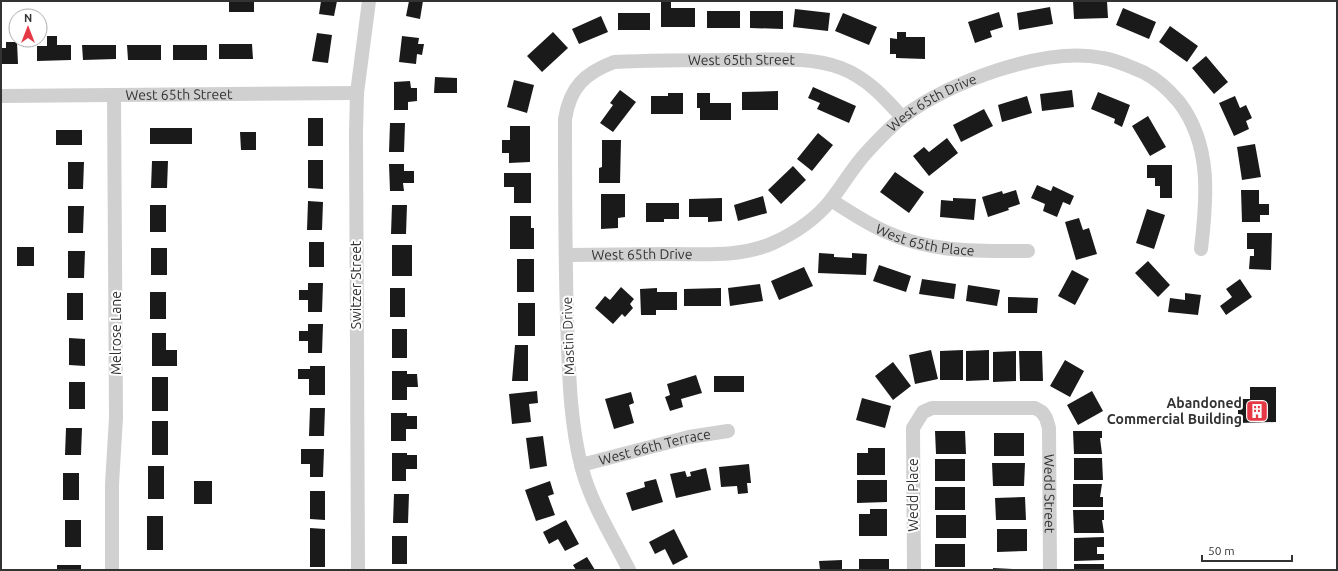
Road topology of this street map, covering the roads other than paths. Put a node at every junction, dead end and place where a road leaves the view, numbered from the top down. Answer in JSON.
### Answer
{"nodes":[{"id":1,"x":369,"y":1,"type":"edge"},
{"id":2,"x":573,"y":92,"type":"joint"},
{"id":3,"x":357,"y":93,"type":"junction"},
{"id":4,"x":1,"y":96,"type":"edge"},
{"id":5,"x":114,"y":96,"type":"junction"},
{"id":6,"x":902,"y":117,"type":"junction"},
{"id":7,"x":831,"y":200,"type":"junction"},
{"id":8,"x":1201,"y":249,"type":"dead end"},
{"id":9,"x":1028,"y":251,"type":"dead end"},
{"id":10,"x":566,"y":255,"type":"junction"},
{"id":11,"x":916,"y":420,"type":"joint"},
{"id":12,"x":728,"y":431,"type":"dead end"},
{"id":13,"x":581,"y":465,"type":"junction"},
{"id":14,"x":112,"y":570,"type":"edge"},
{"id":15,"x":358,"y":570,"type":"edge"},
{"id":16,"x":629,"y":570,"type":"edge"},
{"id":17,"x":914,"y":570,"type":"edge"},
{"id":18,"x":1050,"y":570,"type":"edge"}],
"edges":[{"from":1,"to":3,"type":"street","name":"Switzer Street"},
{"from":2,"to":6,"type":"street","name":"West 65th Street"},
{"from":2,"to":10,"type":"street","name":"Mastin Drive"},
{"from":3,"to":5,"type":"street","name":"West 65th Street"},
{"from":3,"to":15,"type":"street","name":"Switzer Street"},
{"from":4,"to":5,"type":"street","name":"West 65th Street"},
{"from":5,"to":14,"type":"street","name":"Melrose Lane"},
{"from":6,"to":7,"type":"street","name":"West 65th Drive"},
{"from":6,"to":8,"type":"street","name":"West 65th Drive"},
{"from":7,"to":9,"type":"street","name":"West 65th Place"},
{"from":7,"to":10,"type":"street","name":"West 65th Drive"},
{"from":10,"to":13,"type":"street","name":"Mastin Drive"},
{"from":11,"to":17,"type":"street","name":"Wedd Place"},
{"from":11,"to":18,"type":"street","name":"Wedd Street"},
{"from":12,"to":13,"type":"street","name":"West 66th Terrace"},
{"from":13,"to":16,"type":"street","name":"Mastin Drive"}]}
